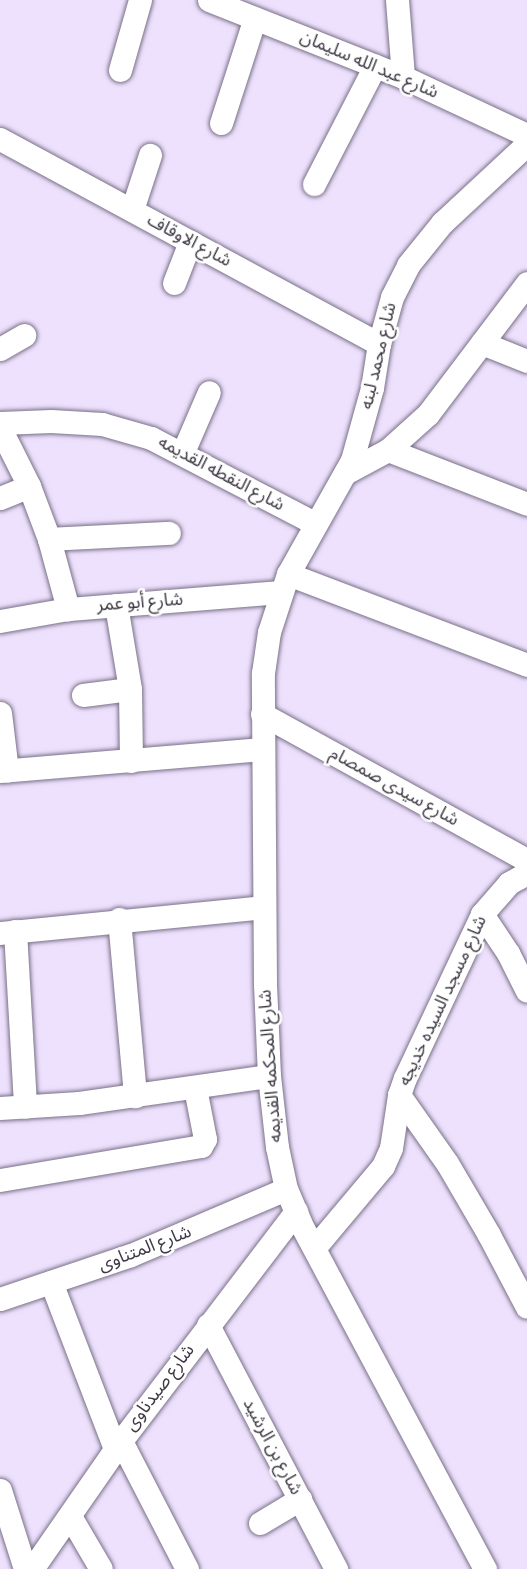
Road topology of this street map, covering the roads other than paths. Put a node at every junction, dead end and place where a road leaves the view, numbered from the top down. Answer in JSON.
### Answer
{"nodes":[{"id":1,"x":141,"y":0,"type":"edge"},
{"id":2,"x":209,"y":0,"type":"edge"},
{"id":3,"x":397,"y":0,"type":"edge"},
{"id":4,"x":259,"y":13,"type":"edge"},
{"id":5,"x":374,"y":66,"type":"junction"},
{"id":6,"x":120,"y":70,"type":"dead end"},
{"id":7,"x":403,"y":77,"type":"junction"},
{"id":8,"x":220,"y":123,"type":"dead end"},
{"id":9,"x":527,"y":135,"type":"edge"},
{"id":10,"x":0,"y":139,"type":"edge"},
{"id":11,"x":527,"y":144,"type":"edge"},
{"id":12,"x":150,"y":155,"type":"dead end"},
{"id":13,"x":314,"y":184,"type":"dead end"},
{"id":14,"x":132,"y":211,"type":"junction"},
{"id":15,"x":190,"y":242,"type":"junction"},
{"id":16,"x":174,"y":283,"type":"dead end"},
{"id":17,"x":527,"y":283,"type":"edge"},
{"id":18,"x":24,"y":335,"type":"dead end"},
{"id":19,"x":482,"y":343,"type":"junction"},
{"id":20,"x":379,"y":344,"type":"junction"},
{"id":21,"x":0,"y":349,"type":"edge"},
{"id":22,"x":527,"y":362,"type":"edge"},
{"id":23,"x":208,"y":393,"type":"dead end"},
{"id":24,"x":1,"y":432,"type":"edge"},
{"id":25,"x":388,"y":450,"type":"junction"},
{"id":26,"x":184,"y":452,"type":"junction"},
{"id":27,"x":345,"y":473,"type":"junction"},
{"id":28,"x":29,"y":486,"type":"junction"},
{"id":29,"x":0,"y":498,"type":"edge"},
{"id":30,"x":527,"y":504,"type":"edge"},
{"id":31,"x":314,"y":523,"type":"junction"},
{"id":32,"x":169,"y":533,"type":"dead end"},
{"id":33,"x":49,"y":539,"type":"junction"},
{"id":34,"x":284,"y":583,"type":"junction"},
{"id":35,"x":117,"y":605,"type":"junction"},
{"id":36,"x":68,"y":609,"type":"junction"},
{"id":37,"x":0,"y":621,"type":"edge"},
{"id":38,"x":527,"y":665,"type":"edge"},
{"id":39,"x":130,"y":690,"type":"junction"},
{"id":40,"x":83,"y":695,"type":"dead end"},
{"id":41,"x":1,"y":713,"type":"edge"},
{"id":42,"x":262,"y":714,"type":"junction"},
{"id":43,"x":262,"y":749,"type":"junction"},
{"id":44,"x":131,"y":761,"type":"junction"},
{"id":45,"x":3,"y":771,"type":"edge"},
{"id":46,"x":527,"y":860,"type":"edge"},
{"id":47,"x":527,"y":873,"type":"edge"},
{"id":48,"x":264,"y":907,"type":"junction"},
{"id":49,"x":482,"y":914,"type":"junction"},
{"id":50,"x":119,"y":919,"type":"junction"},
{"id":51,"x":7,"y":932,"type":"edge"},
{"id":52,"x":527,"y":991,"type":"edge"},
{"id":53,"x":10,"y":1020,"type":"edge"},
{"id":54,"x":269,"y":1076,"type":"junction"},
{"id":55,"x":195,"y":1088,"type":"junction"},
{"id":56,"x":399,"y":1094,"type":"junction"},
{"id":57,"x":135,"y":1096,"type":"junction"},
{"id":58,"x":25,"y":1107,"type":"junction"},
{"id":59,"x":0,"y":1108,"type":"edge"},
{"id":60,"x":0,"y":1180,"type":"edge"},
{"id":61,"x":286,"y":1189,"type":"junction"},
{"id":62,"x":296,"y":1211,"type":"junction"},
{"id":63,"x":315,"y":1247,"type":"junction"},
{"id":64,"x":51,"y":1282,"type":"junction"},
{"id":65,"x":0,"y":1299,"type":"edge"},
{"id":66,"x":527,"y":1307,"type":"edge"},
{"id":67,"x":208,"y":1325,"type":"junction"},
{"id":68,"x":118,"y":1445,"type":"junction"},
{"id":69,"x":0,"y":1492,"type":"edge"},
{"id":70,"x":300,"y":1499,"type":"junction"},
{"id":71,"x":70,"y":1516,"type":"junction"},
{"id":72,"x":260,"y":1523,"type":"dead end"},
{"id":73,"x":31,"y":1569,"type":"edge"},
{"id":74,"x":100,"y":1569,"type":"edge"},
{"id":75,"x":187,"y":1569,"type":"edge"},
{"id":76,"x":336,"y":1569,"type":"edge"},
{"id":77,"x":485,"y":1569,"type":"edge"}],
"edges":[{"from":1,"to":6,"type":"street"},
{"from":2,"to":4,"type":"street","name":"شارع عبد الله سليمان"},
{"from":3,"to":7,"type":"street"},
{"from":4,"to":5,"type":"street","name":"شارع عبد الله سليمان"},
{"from":4,"to":8,"type":"street"},
{"from":5,"to":7,"type":"street","name":"شارع عبد الله سليمان"},
{"from":5,"to":13,"type":"street"},
{"from":7,"to":9,"type":"street","name":"شارع عبد الله سليمان"},
{"from":10,"to":14,"type":"street","name":"شارع الاوقاف"},
{"from":11,"to":20,"type":"street","name":"شارع محمد لبنه"},
{"from":12,"to":14,"type":"street"},
{"from":14,"to":15,"type":"street","name":"شارع الاوقاف"},
{"from":15,"to":16,"type":"street"},
{"from":15,"to":20,"type":"street","name":"شارع الاوقاف"},
{"from":17,"to":19,"type":"street"},
{"from":18,"to":21,"type":"street"},
{"from":19,"to":22,"type":"street"},
{"from":19,"to":25,"type":"street"},
{"from":20,"to":27,"type":"street","name":"شارع محمد لبنه"},
{"from":23,"to":26,"type":"street"},
{"from":24,"to":26,"type":"street","name":"شارع النقطه القديمه"},
{"from":24,"to":28,"type":"street"},
{"from":25,"to":27,"type":"street"},
{"from":25,"to":30,"type":"street"},
{"from":26,"to":31,"type":"street","name":"شارع النقطه القديمه"},
{"from":27,"to":31,"type":"street","name":"شارع محمد لبنه"},
{"from":28,"to":29,"type":"street"},
{"from":28,"to":33,"type":"street"},
{"from":31,"to":34,"type":"street","name":"شارع المحكمه القديمه"},
{"from":32,"to":33,"type":"street"},
{"from":33,"to":36,"type":"street"},
{"from":34,"to":35,"type":"street","name":"شارع أبو عمر"},
{"from":34,"to":38,"type":"street"},
{"from":34,"to":42,"type":"street","name":"شارع المحكمه القديمه"},
{"from":35,"to":36,"type":"street","name":"شارع أبو عمر"},
{"from":35,"to":39,"type":"street"},
{"from":36,"to":37,"type":"street","name":"شارع أبو عمر"},
{"from":39,"to":40,"type":"street"},
{"from":39,"to":44,"type":"street"},
{"from":41,"to":45,"type":"street"},
{"from":42,"to":43,"type":"street","name":"شارع المحكمه القديمه"},
{"from":42,"to":46,"type":"street","name":"شارع سيدى صمصام"},
{"from":43,"to":44,"type":"street"},
{"from":43,"to":48,"type":"street","name":"شارع المحكمه القديمه"},
{"from":44,"to":45,"type":"street"},
{"from":47,"to":49,"type":"street","name":"شارع مسجد السيده خديجه"},
{"from":48,"to":50,"type":"street"},
{"from":48,"to":54,"type":"street","name":"شارع المحكمه القديمه"},
{"from":49,"to":52,"type":"street"},
{"from":49,"to":56,"type":"street","name":"شارع مسجد السيده خديجه"},
{"from":50,"to":51,"type":"street"},
{"from":50,"to":57,"type":"street"},
{"from":51,"to":53,"type":"street"},
{"from":53,"to":58,"type":"street"},
{"from":54,"to":55,"type":"street"},
{"from":54,"to":61,"type":"street","name":"شارع المحكمه القديمه"},
{"from":55,"to":57,"type":"street"},
{"from":55,"to":60,"type":"street"},
{"from":56,"to":63,"type":"street","name":"شارع مسجد السيده خديجه"},
{"from":56,"to":66,"type":"street"},
{"from":57,"to":58,"type":"street"},
{"from":58,"to":59,"type":"street"},
{"from":61,"to":62,"type":"street","name":"شارع المحكمه القديمه"},
{"from":61,"to":64,"type":"street","name":"شارع المتناوى"},
{"from":62,"to":63,"type":"street","name":"شارع المحكمه القديمه"},
{"from":62,"to":67,"type":"street","name":"شارع صيدناوى"},
{"from":63,"to":77,"type":"street","name":"شارع المحكمه القديمه"},
{"from":64,"to":65,"type":"street","name":"شارع المتناوى"},
{"from":64,"to":68,"type":"street"},
{"from":67,"to":68,"type":"street","name":"شارع صيدناوى"},
{"from":67,"to":70,"type":"street","name":"شارع بن الرشيد"},
{"from":68,"to":71,"type":"street","name":"شارع صيدناوى"},
{"from":68,"to":75,"type":"street"},
{"from":69,"to":73,"type":"street"},
{"from":70,"to":72,"type":"street"},
{"from":70,"to":76,"type":"street","name":"شارع بن الرشيد"},
{"from":71,"to":73,"type":"street","name":"شارع صيدناوى"},
{"from":71,"to":74,"type":"street"}]}
